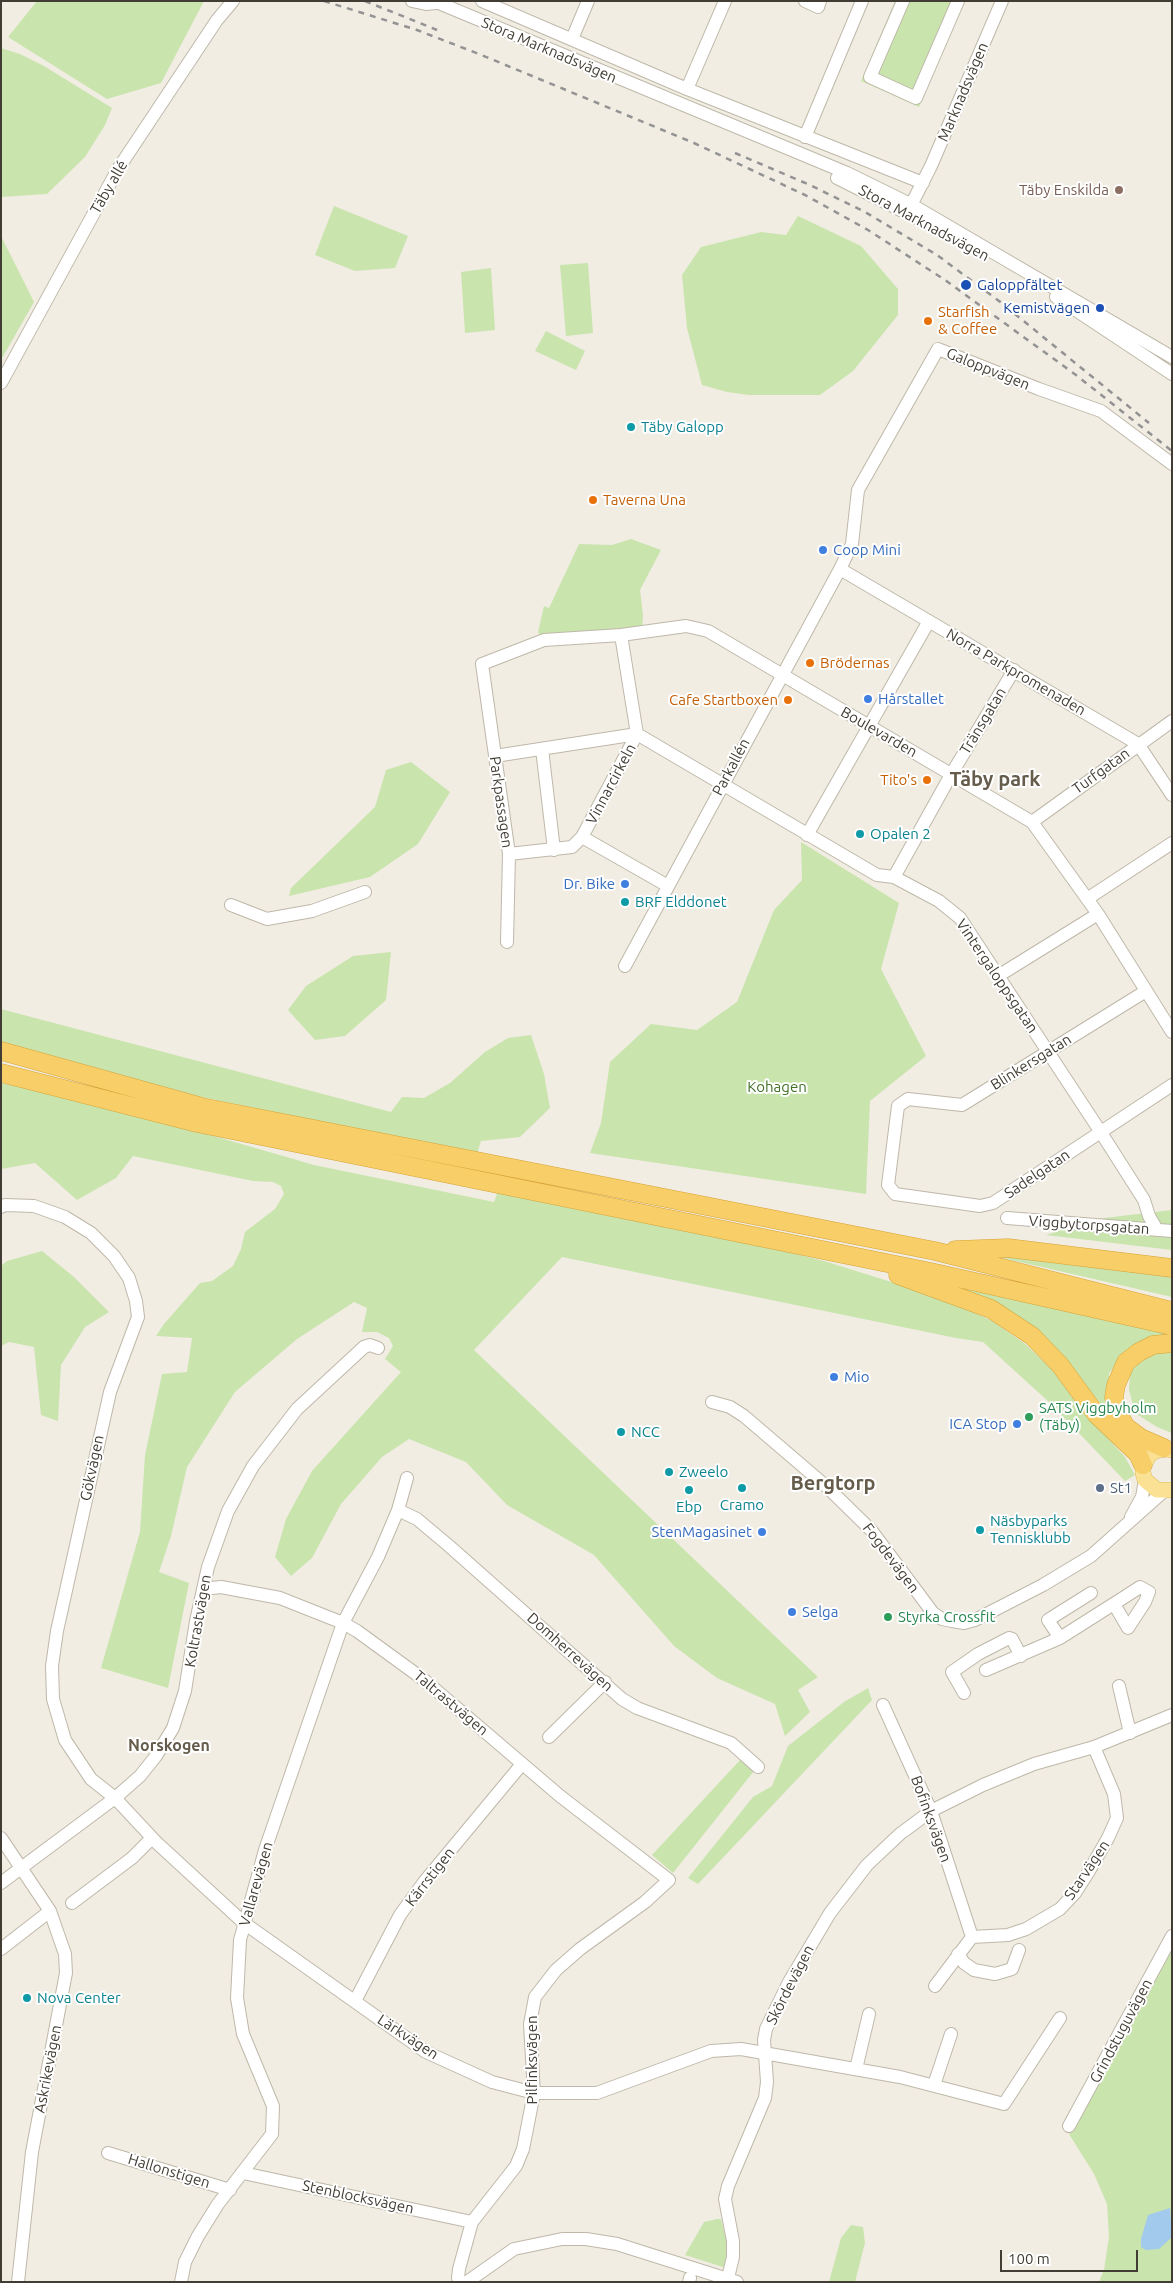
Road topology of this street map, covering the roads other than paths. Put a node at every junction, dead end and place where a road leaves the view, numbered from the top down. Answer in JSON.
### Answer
{"nodes":[{"id":1,"x":233,"y":1,"type":"edge"},
{"id":2,"x":412,"y":1,"type":"edge"},
{"id":3,"x":482,"y":1,"type":"edge"},
{"id":4,"x":588,"y":1,"type":"edge"},
{"id":5,"x":725,"y":1,"type":"edge"},
{"id":6,"x":805,"y":1,"type":"edge"},
{"id":7,"x":820,"y":1,"type":"edge"},
{"id":8,"x":862,"y":1,"type":"edge"},
{"id":9,"x":903,"y":1,"type":"edge"},
{"id":10,"x":958,"y":1,"type":"edge"},
{"id":11,"x":1002,"y":1,"type":"edge"},
{"id":12,"x":435,"y":2,"type":"edge"},
{"id":13,"x":572,"y":40,"type":"junction"},
{"id":14,"x":687,"y":89,"type":"junction"},
{"id":15,"x":805,"y":137,"type":"junction"},
{"id":16,"x":923,"y":183,"type":"junction"},
{"id":17,"x":909,"y":210,"type":"junction"},
{"id":18,"x":1172,"y":357,"type":"edge"},
{"id":19,"x":1171,"y":372,"type":"edge"},
{"id":20,"x":1,"y":382,"type":"edge"},
{"id":21,"x":1172,"y":464,"type":"edge"},
{"id":22,"x":840,"y":569,"type":"junction"},
{"id":23,"x":929,"y":621,"type":"junction"},
{"id":24,"x":621,"y":634,"type":"junction"},
{"id":25,"x":482,"y":664,"type":"joint"},
{"id":26,"x":1014,"y":670,"type":"junction"},
{"id":27,"x":782,"y":675,"type":"junction"},
{"id":28,"x":1172,"y":722,"type":"edge"},
{"id":29,"x":868,"y":726,"type":"junction"},
{"id":30,"x":637,"y":734,"type":"junction"},
{"id":31,"x":1138,"y":744,"type":"junction"},
{"id":32,"x":542,"y":748,"type":"junction"},
{"id":33,"x":495,"y":756,"type":"junction"},
{"id":34,"x":952,"y":773,"type":"junction"},
{"id":35,"x":722,"y":785,"type":"junction"},
{"id":36,"x":1172,"y":795,"type":"edge"},
{"id":37,"x":1032,"y":822,"type":"junction"},
{"id":38,"x":807,"y":835,"type":"junction"},
{"id":39,"x":582,"y":837,"type":"junction"},
{"id":40,"x":1172,"y":843,"type":"edge"},
{"id":41,"x":554,"y":850,"type":"junction"},
{"id":42,"x":509,"y":854,"type":"junction"},
{"id":43,"x":894,"y":877,"type":"junction"},
{"id":44,"x":668,"y":886,"type":"junction"},
{"id":45,"x":365,"y":892,"type":"dead end"},
{"id":46,"x":1087,"y":899,"type":"junction"},
{"id":47,"x":231,"y":906,"type":"dead end"},
{"id":48,"x":1098,"y":914,"type":"junction"},
{"id":49,"x":507,"y":942,"type":"dead end"},
{"id":50,"x":625,"y":966,"type":"dead end"},
{"id":51,"x":998,"y":976,"type":"junction"},
{"id":52,"x":1146,"y":991,"type":"junction"},
{"id":53,"x":1172,"y":1032,"type":"edge"},
{"id":54,"x":1,"y":1051,"type":"edge"},
{"id":55,"x":1048,"y":1052,"type":"junction"},
{"id":56,"x":1,"y":1073,"type":"edge"},
{"id":57,"x":1172,"y":1085,"type":"edge"},
{"id":58,"x":1100,"y":1131,"type":"junction"},
{"id":59,"x":888,"y":1185,"type":"joint"},
{"id":60,"x":1,"y":1207,"type":"edge"},
{"id":61,"x":1007,"y":1218,"type":"dead end"},
{"id":62,"x":682,"y":1220,"type":"junction"},
{"id":63,"x":1157,"y":1230,"type":"junction"},
{"id":64,"x":1172,"y":1231,"type":"edge"},
{"id":65,"x":935,"y":1251,"type":"junction"},
{"id":66,"x":1171,"y":1268,"type":"edge"},
{"id":67,"x":1172,"y":1312,"type":"edge"},
{"id":68,"x":1172,"y":1326,"type":"edge"},
{"id":69,"x":1172,"y":1343,"type":"edge"},
{"id":70,"x":378,"y":1348,"type":"dead end"},
{"id":71,"x":712,"y":1402,"type":"dead end"},
{"id":72,"x":1169,"y":1446,"type":"edge"},
{"id":73,"x":1144,"y":1473,"type":"junction"},
{"id":74,"x":407,"y":1478,"type":"dead end"},
{"id":75,"x":1168,"y":1491,"type":"edge"},
{"id":76,"x":398,"y":1510,"type":"junction"},
{"id":77,"x":1125,"y":1526,"type":"junction"},
{"id":78,"x":203,"y":1589,"type":"junction"},
{"id":79,"x":1091,"y":1593,"type":"dead end"},
{"id":80,"x":1114,"y":1604,"type":"dead end"},
{"id":81,"x":344,"y":1623,"type":"junction"},
{"id":82,"x":1060,"y":1638,"type":"junction"},
{"id":83,"x":1021,"y":1656,"type":"junction"},
{"id":84,"x":986,"y":1670,"type":"dead end"},
{"id":85,"x":605,"y":1682,"type":"junction"},
{"id":86,"x":1119,"y":1686,"type":"dead end"},
{"id":87,"x":964,"y":1693,"type":"dead end"},
{"id":88,"x":882,"y":1705,"type":"dead end"},
{"id":89,"x":1172,"y":1715,"type":"edge"},
{"id":90,"x":1130,"y":1733,"type":"junction"},
{"id":91,"x":549,"y":1737,"type":"dead end"},
{"id":92,"x":1094,"y":1748,"type":"junction"},
{"id":93,"x":522,"y":1764,"type":"junction"},
{"id":94,"x":758,"y":1767,"type":"dead end"},
{"id":95,"x":115,"y":1798,"type":"junction"},
{"id":96,"x":930,"y":1811,"type":"junction"},
{"id":97,"x":1,"y":1838,"type":"edge"},
{"id":98,"x":152,"y":1838,"type":"junction"},
{"id":99,"x":22,"y":1866,"type":"junction"},
{"id":100,"x":668,"y":1880,"type":"joint"},
{"id":101,"x":1,"y":1883,"type":"edge"},
{"id":102,"x":72,"y":1903,"type":"dead end"},
{"id":103,"x":50,"y":1911,"type":"junction"},
{"id":104,"x":244,"y":1923,"type":"junction"},
{"id":105,"x":972,"y":1936,"type":"junction"},
{"id":106,"x":1172,"y":1936,"type":"edge"},
{"id":107,"x":1,"y":1949,"type":"edge"},
{"id":108,"x":1018,"y":1950,"type":"dead end"},
{"id":109,"x":958,"y":1954,"type":"junction"},
{"id":110,"x":935,"y":1986,"type":"dead end"},
{"id":111,"x":355,"y":2001,"type":"junction"},
{"id":112,"x":869,"y":2014,"type":"dead end"},
{"id":113,"x":1060,"y":2018,"type":"dead end"},
{"id":114,"x":951,"y":2034,"type":"dead end"},
{"id":115,"x":766,"y":2054,"type":"junction"},
{"id":116,"x":856,"y":2069,"type":"junction"},
{"id":117,"x":934,"y":2085,"type":"junction"},
{"id":118,"x":534,"y":2094,"type":"junction"},
{"id":119,"x":1070,"y":2126,"type":"dead end"},
{"id":120,"x":108,"y":2153,"type":"dead end"},
{"id":121,"x":243,"y":2173,"type":"junction"},
{"id":122,"x":230,"y":2190,"type":"junction"},
{"id":123,"x":472,"y":2222,"type":"junction"},
{"id":124,"x":731,"y":2281,"type":"edge"},
{"id":125,"x":18,"y":2282,"type":"edge"},
{"id":126,"x":182,"y":2282,"type":"edge"},
{"id":127,"x":460,"y":2282,"type":"edge"},
{"id":128,"x":467,"y":2282,"type":"edge"}],
"edges":[{"from":1,"to":20,"type":"street","name":"Täby allé"},
{"from":2,"to":12,"type":"street","name":"Stora Marknadsvägen"},
{"from":3,"to":13,"type":"street"},
{"from":4,"to":13,"type":"street"},
{"from":5,"to":14,"type":"street"},
{"from":6,"to":7,"type":"street"},
{"from":8,"to":15,"type":"street"},
{"from":9,"to":10,"type":"street"},
{"from":11,"to":16,"type":"street","name":"Marknadsvägen"},
{"from":12,"to":17,"type":"street","name":"Stora Marknadsvägen"},
{"from":13,"to":14,"type":"street"},
{"from":14,"to":15,"type":"street"},
{"from":15,"to":16,"type":"street"},
{"from":16,"to":17,"type":"street","name":"Marknadsvägen"},
{"from":17,"to":18,"type":"street","name":"Stora Marknadsvägen"},
{"from":17,"to":19,"type":"street","name":"Stora Marknadsvägen"},
{"from":21,"to":22,"type":"street","name":"Galoppvägen"},
{"from":22,"to":23,"type":"street","name":"Norra Parkpromenaden"},
{"from":22,"to":27,"type":"street","name":"Parkallén"},
{"from":23,"to":26,"type":"street","name":"Norra Parkpromenaden"},
{"from":23,"to":29,"type":"street"},
{"from":24,"to":25,"type":"street","name":"Boulevarden"},
{"from":24,"to":27,"type":"street","name":"Boulevarden"},
{"from":24,"to":30,"type":"street"},
{"from":25,"to":33,"type":"street","name":"Parkpassagen"},
{"from":26,"to":31,"type":"street","name":"Norra Parkpromenaden"},
{"from":26,"to":34,"type":"street","name":"Tränsgatan"},
{"from":27,"to":29,"type":"street","name":"Boulevarden"},
{"from":27,"to":35,"type":"street","name":"Parkallén"},
{"from":28,"to":31,"type":"street","name":"Turfgatan"},
{"from":29,"to":34,"type":"street","name":"Boulevarden"},
{"from":29,"to":38,"type":"street"},
{"from":30,"to":32,"type":"street","name":"Vinnarcirkeln"},
{"from":30,"to":35,"type":"street","name":"Vintergaloppsgatan"},
{"from":30,"to":39,"type":"street","name":"Vinnarcirkeln"},
{"from":31,"to":36,"type":"street","name":"Norra Parkpromenaden"},
{"from":31,"to":37,"type":"street","name":"Turfgatan"},
{"from":32,"to":33,"type":"street","name":"Vinnarcirkeln"},
{"from":32,"to":41,"type":"street"},
{"from":33,"to":42,"type":"street","name":"Parkpassagen"},
{"from":34,"to":37,"type":"street","name":"Boulevarden"},
{"from":34,"to":43,"type":"street","name":"Tränsgatan"},
{"from":35,"to":38,"type":"street","name":"Vintergaloppsgatan"},
{"from":35,"to":44,"type":"street","name":"Parkallén"},
{"from":37,"to":46,"type":"street","name":"Boulevarden"},
{"from":38,"to":43,"type":"street","name":"Vintergaloppsgatan"},
{"from":39,"to":41,"type":"street","name":"Vinnarcirkeln"},
{"from":39,"to":44,"type":"street"},
{"from":40,"to":46,"type":"street"},
{"from":41,"to":42,"type":"street","name":"Vinnarcirkeln"},
{"from":42,"to":49,"type":"street","name":"Parkpassagen"},
{"from":43,"to":51,"type":"street","name":"Vintergaloppsgatan"},
{"from":44,"to":50,"type":"street","name":"Parkallén"},
{"from":45,"to":47,"type":"street"},
{"from":46,"to":48,"type":"street","name":"Boulevarden"},
{"from":48,"to":51,"type":"street"},
{"from":48,"to":52,"type":"street","name":"Boulevarden"},
{"from":51,"to":55,"type":"street","name":"Vintergaloppsgatan"},
{"from":52,"to":53,"type":"street","name":"Boulevarden"},
{"from":52,"to":55,"type":"street","name":"Blinkersgatan"},
{"from":54,"to":65,"type":"highway"},
{"from":55,"to":58,"type":"street","name":"Vintergaloppsgatan"},
{"from":55,"to":59,"type":"street","name":"Blinkersgatan"},
{"from":56,"to":62,"type":"highway"},
{"from":57,"to":58,"type":"street","name":"Sadelgatan"},
{"from":58,"to":59,"type":"street","name":"Sadelgatan"},
{"from":58,"to":63,"type":"street","name":"Vintergaloppsgatan"},
{"from":60,"to":95,"type":"street","name":"Gökvägen"},
{"from":61,"to":63,"type":"street","name":"Viggbytorpsgatan"},
{"from":62,"to":68,"type":"highway"},
{"from":62,"to":73,"type":"highway"},
{"from":63,"to":64,"type":"street","name":"Viggbytorpsgatan"},
{"from":65,"to":66,"type":"highway"},
{"from":65,"to":67,"type":"highway"},
{"from":69,"to":72,"type":"highway"},
{"from":70,"to":78,"type":"street","name":"Koltrastvägen"},
{"from":71,"to":77,"type":"street","name":"Fogdevägen"},
{"from":72,"to":73,"type":"main road"},
{"from":73,"to":75,"type":"main road"},
{"from":73,"to":77,"type":"street"},
{"from":74,"to":76,"type":"street","name":"Vallarevägen"},
{"from":75,"to":77,"type":"street"},
{"from":76,"to":81,"type":"street","name":"Vallarevägen"},
{"from":76,"to":85,"type":"street","name":"Domherrevägen"},
{"from":78,"to":81,"type":"street","name":"Taltrastvägen"},
{"from":78,"to":95,"type":"street","name":"Koltrastvägen"},
{"from":79,"to":82,"type":"street"},
{"from":80,"to":82,"type":"street"},
{"from":81,"to":93,"type":"street","name":"Taltrastvägen"},
{"from":81,"to":104,"type":"street","name":"Vallarevägen"},
{"from":82,"to":83,"type":"street"},
{"from":83,"to":84,"type":"street"},
{"from":83,"to":87,"type":"street"},
{"from":85,"to":91,"type":"street"},
{"from":85,"to":94,"type":"street","name":"Domherrevägen"},
{"from":86,"to":90,"type":"street"},
{"from":88,"to":96,"type":"street","name":"Bofinksvägen"},
{"from":89,"to":90,"type":"street","name":"Skördevägen"},
{"from":90,"to":92,"type":"street","name":"Skördevägen"},
{"from":92,"to":96,"type":"street","name":"Skördevägen"},
{"from":92,"to":105,"type":"street","name":"Starvägen"},
{"from":93,"to":100,"type":"street","name":"Taltrastvägen"},
{"from":93,"to":111,"type":"street","name":"Kärrstigen"},
{"from":95,"to":98,"type":"street","name":"Lärkvägen"},
{"from":95,"to":99,"type":"street","name":"Koltrastvägen"},
{"from":96,"to":105,"type":"street","name":"Bofinksvägen"},
{"from":96,"to":115,"type":"street","name":"Skördevägen"},
{"from":97,"to":99,"type":"street","name":"Askrikevägen"},
{"from":98,"to":102,"type":"street"},
{"from":98,"to":104,"type":"street","name":"Lärkvägen"},
{"from":99,"to":101,"type":"street","name":"Koltrastvägen"},
{"from":99,"to":103,"type":"street","name":"Askrikevägen"},
{"from":100,"to":118,"type":"street","name":"Pilfinksvägen"},
{"from":103,"to":107,"type":"street"},
{"from":103,"to":125,"type":"street","name":"Askrikevägen"},
{"from":104,"to":111,"type":"street","name":"Lärkvägen"},
{"from":104,"to":121,"type":"street","name":"Vallarevägen"},
{"from":105,"to":109,"type":"street"},
{"from":106,"to":119,"type":"street","name":"Grindstuguvägen"},
{"from":108,"to":109,"type":"street"},
{"from":109,"to":110,"type":"street"},
{"from":111,"to":118,"type":"street","name":"Lärkvägen"},
{"from":112,"to":116,"type":"street"},
{"from":113,"to":117,"type":"street","name":"Lärkvägen"},
{"from":114,"to":117,"type":"street"},
{"from":115,"to":116,"type":"street","name":"Lärkvägen"},
{"from":115,"to":118,"type":"street","name":"Lärkvägen"},
{"from":115,"to":124,"type":"street","name":"Skördevägen"},
{"from":116,"to":117,"type":"street","name":"Lärkvägen"},
{"from":118,"to":123,"type":"street","name":"Pilfinksvägen"},
{"from":120,"to":122,"type":"street","name":"Hallonstigen"},
{"from":121,"to":122,"type":"street","name":"Vallarevägen"},
{"from":121,"to":123,"type":"street","name":"Stenblocksvägen"},
{"from":122,"to":126,"type":"street","name":"Vallarevägen"},
{"from":123,"to":127,"type":"street","name":"Pilfinksvägen"},
{"from":124,"to":128,"type":"street"}]}
